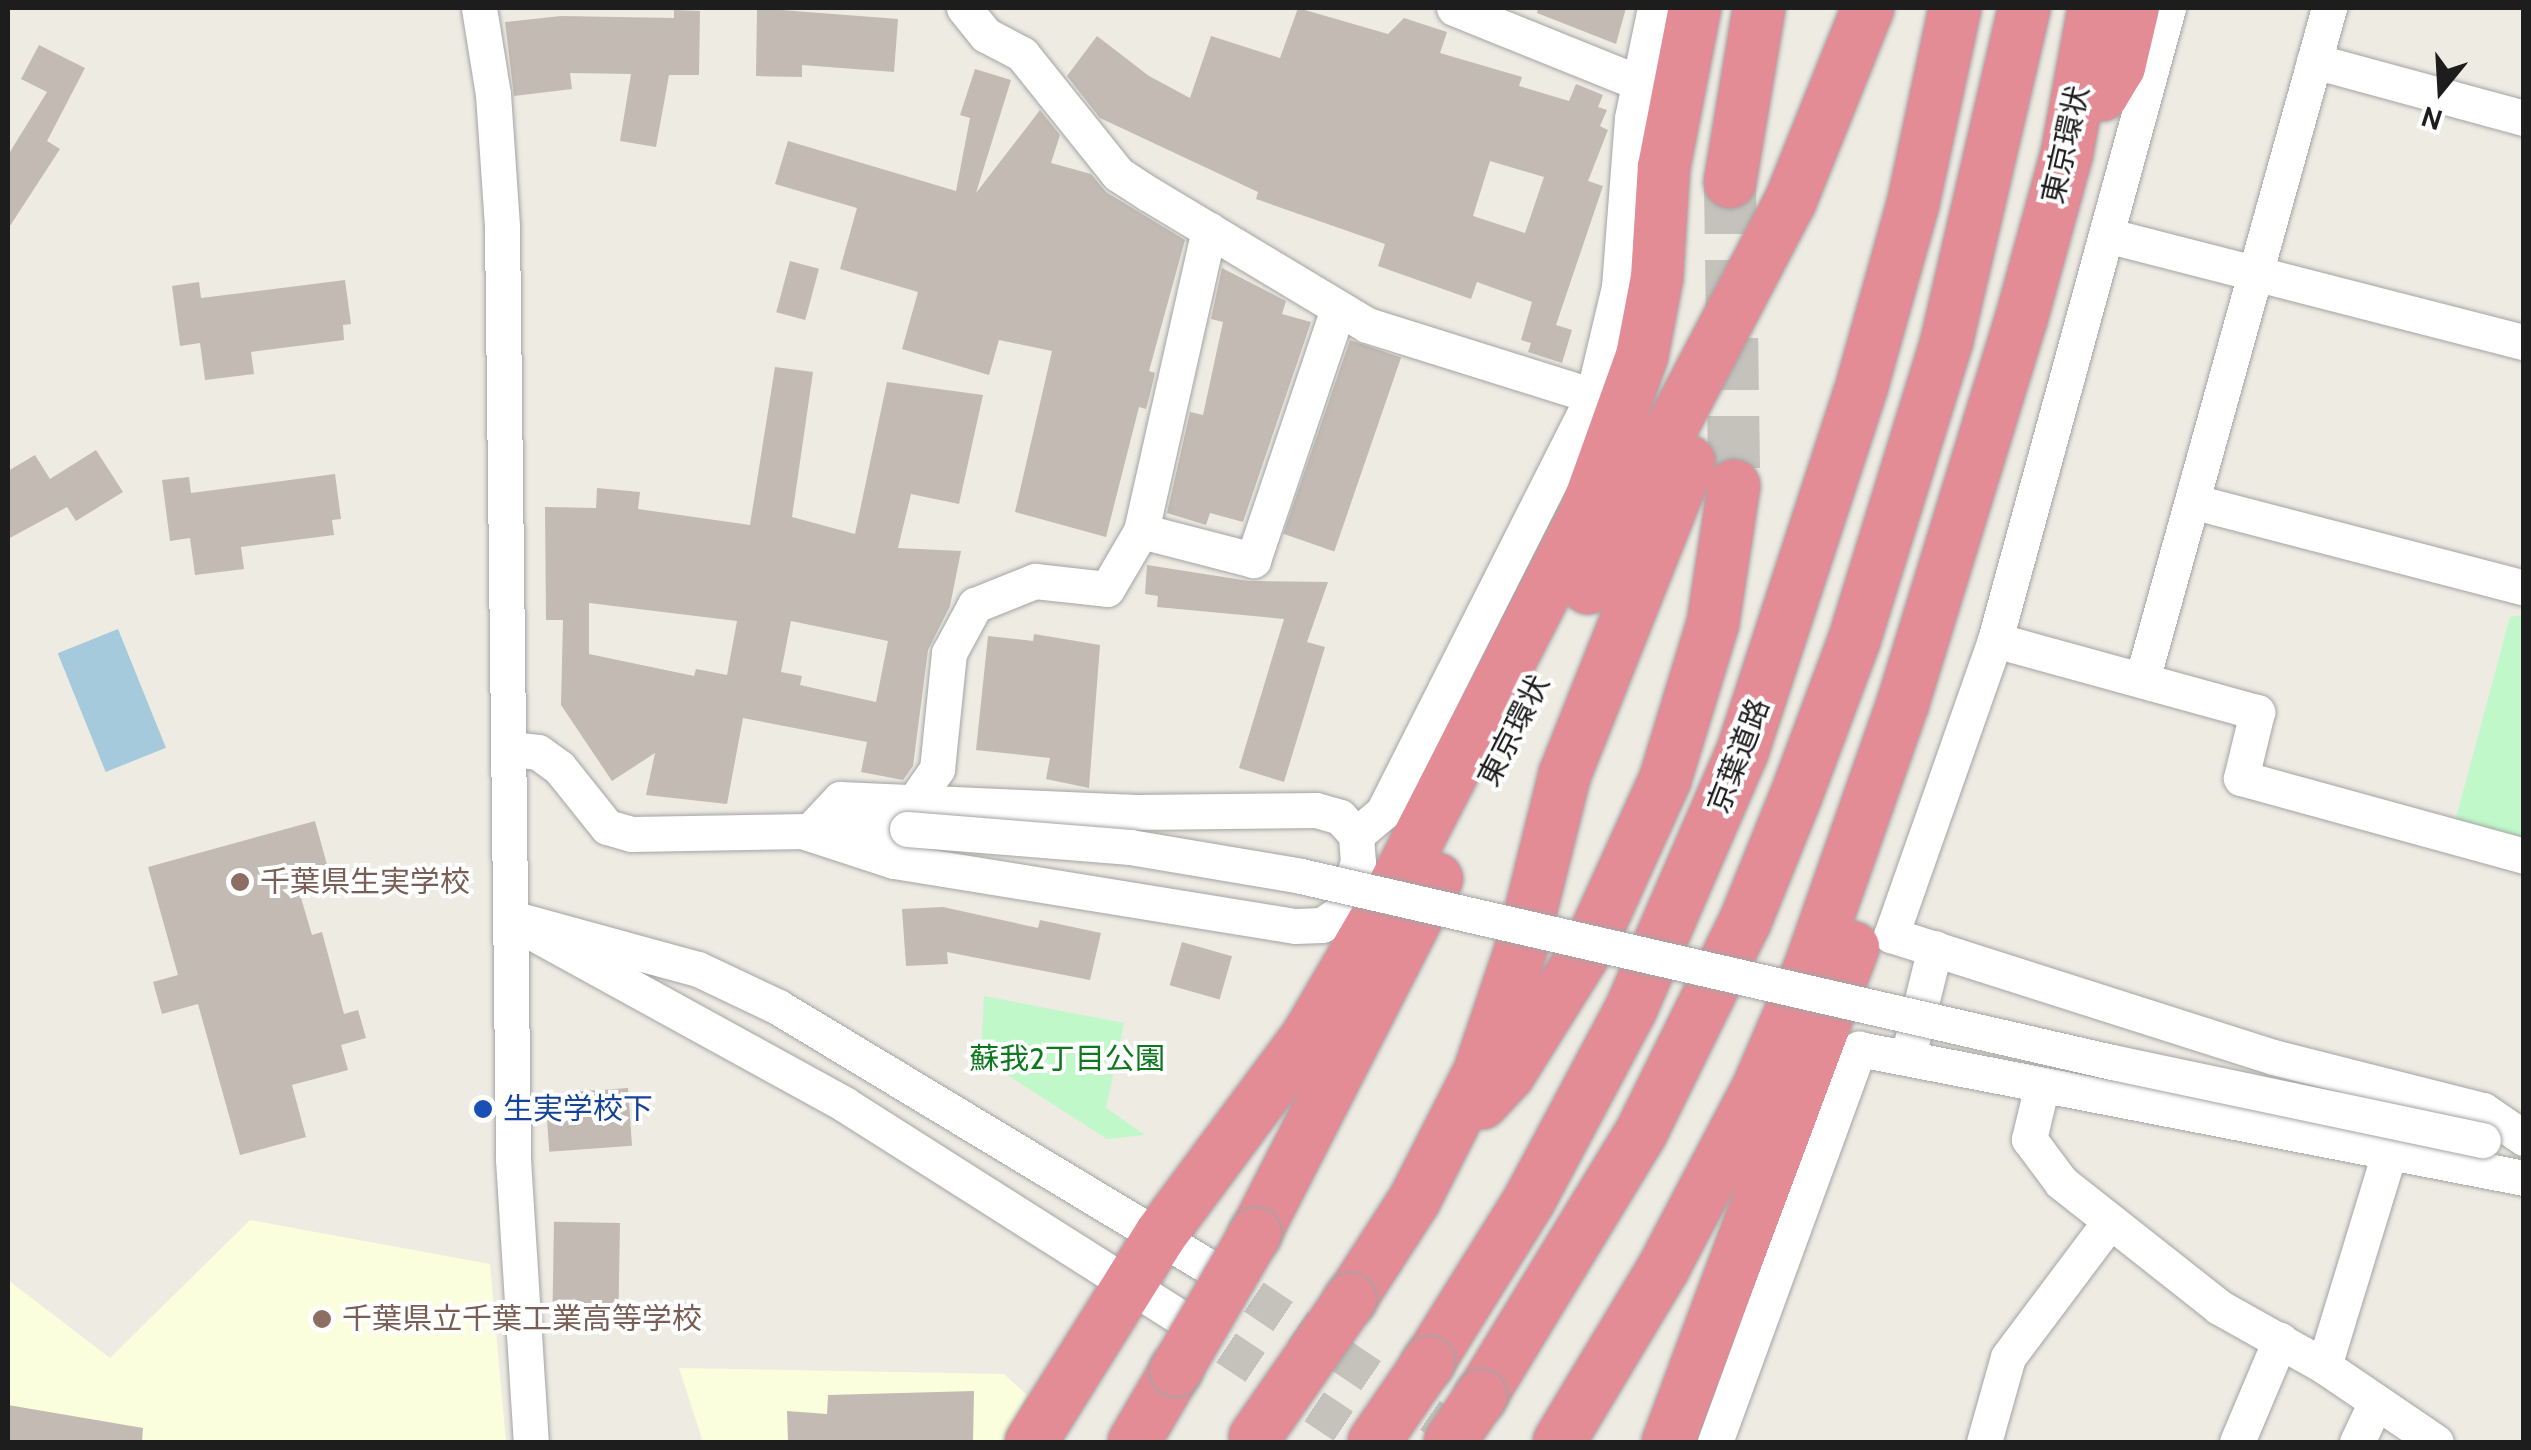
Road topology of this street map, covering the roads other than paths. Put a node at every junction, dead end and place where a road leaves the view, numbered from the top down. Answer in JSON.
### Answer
{"nodes":[{"id":1,"x":479,"y":8,"type":"edge"},
{"id":2,"x":964,"y":8,"type":"edge"},
{"id":3,"x":1454,"y":8,"type":"edge"},
{"id":4,"x":1655,"y":8,"type":"edge"},
{"id":5,"x":1695,"y":8,"type":"edge"},
{"id":6,"x":1759,"y":8,"type":"edge"},
{"id":7,"x":1868,"y":8,"type":"edge"},
{"id":8,"x":1956,"y":8,"type":"edge"},
{"id":9,"x":2024,"y":8,"type":"edge"},
{"id":10,"x":2094,"y":8,"type":"edge"},
{"id":11,"x":2133,"y":8,"type":"edge"},
{"id":12,"x":2168,"y":8,"type":"edge"},
{"id":13,"x":2329,"y":8,"type":"edge"},
{"id":14,"x":2314,"y":61,"type":"junction"},
{"id":15,"x":1640,"y":83,"type":"junction"},
{"id":16,"x":2524,"y":118,"type":"edge"},
{"id":17,"x":2067,"y":153,"type":"junction"},
{"id":18,"x":1730,"y":182,"type":"tunnel mouth"},
{"id":19,"x":1790,"y":202,"type":"junction"},
{"id":20,"x":1209,"y":230,"type":"junction"},
{"id":21,"x":2106,"y":235,"type":"junction"},
{"id":22,"x":2254,"y":273,"type":"junction"},
{"id":23,"x":1338,"y":309,"type":"junction"},
{"id":24,"x":2021,"y":320,"type":"junction"},
{"id":25,"x":2524,"y":342,"type":"edge"},
{"id":26,"x":1593,"y":396,"type":"junction"},
{"id":27,"x":1734,"y":486,"type":"tunnel mouth"},
{"id":28,"x":2195,"y":502,"type":"junction"},
{"id":29,"x":1141,"y":531,"type":"junction"},
{"id":30,"x":2524,"y":588,"type":"edge"},
{"id":31,"x":1995,"y":640,"type":"junction"},
{"id":32,"x":2142,"y":680,"type":"junction"},
{"id":33,"x":510,"y":749,"type":"junction"},
{"id":34,"x":911,"y":814,"type":"junction"},
{"id":35,"x":808,"y":833,"type":"junction"},
{"id":36,"x":1356,"y":836,"type":"junction"},
{"id":37,"x":2524,"y":856,"type":"edge"},
{"id":38,"x":511,"y":918,"type":"junction"},
{"id":39,"x":1934,"y":948,"type":"junction"},
{"id":40,"x":1908,"y":1059,"type":"junction"},
{"id":41,"x":2042,"y":1084,"type":"junction"},
{"id":42,"x":1450,"y":1137,"type":"junction"},
{"id":43,"x":2524,"y":1138,"type":"edge"},
{"id":44,"x":2524,"y":1153,"type":"edge"},
{"id":45,"x":2388,"y":1154,"type":"junction"},
{"id":46,"x":2524,"y":1178,"type":"edge"},
{"id":47,"x":2110,"y":1221,"type":"junction"},
{"id":48,"x":1161,"y":1234,"type":"junction"},
{"id":49,"x":1209,"y":1267,"type":"tunnel mouth"},
{"id":50,"x":1130,"y":1283,"type":"junction"},
{"id":51,"x":1178,"y":1316,"type":"tunnel mouth"},
{"id":52,"x":2280,"y":1340,"type":"junction"},
{"id":53,"x":2324,"y":1366,"type":"junction"},
{"id":54,"x":2376,"y":1402,"type":"junction"},
{"id":55,"x":1546,"y":1437,"type":"edge"},
{"id":56,"x":1253,"y":1440,"type":"edge"},
{"id":57,"x":532,"y":1442,"type":"edge"},
{"id":58,"x":1031,"y":1442,"type":"edge"},
{"id":59,"x":1134,"y":1442,"type":"edge"},
{"id":60,"x":1374,"y":1442,"type":"edge"},
{"id":61,"x":1450,"y":1442,"type":"edge"},
{"id":62,"x":1668,"y":1442,"type":"edge"},
{"id":63,"x":1716,"y":1442,"type":"edge"},
{"id":64,"x":1984,"y":1442,"type":"edge"},
{"id":65,"x":2237,"y":1442,"type":"edge"},
{"id":66,"x":2358,"y":1442,"type":"edge"},
{"id":67,"x":2436,"y":1442,"type":"edge"}],
"edges":[{"from":1,"to":33,"type":"street"},
{"from":2,"to":20,"type":"street"},
{"from":3,"to":15,"type":"street"},
{"from":4,"to":15,"type":"street"},
{"from":5,"to":48,"type":"highway"},
{"from":6,"to":18,"type":"highway"},
{"from":7,"to":19,"type":"highway","name":"東京環状"},
{"from":8,"to":60,"type":"highway","name":"京葉道路","bridge":true},
{"from":9,"to":61,"type":"highway","bridge":true},
{"from":10,"to":17,"type":"highway","name":"東京環状"},
{"from":11,"to":17,"type":"highway"},
{"from":12,"to":21,"type":"street"},
{"from":13,"to":14,"type":"street"},
{"from":14,"to":16,"type":"street"},
{"from":14,"to":22,"type":"street"},
{"from":15,"to":26,"type":"street"},
{"from":17,"to":24,"type":"highway","name":"東京環状"},
{"from":19,"to":42,"type":"highway"},
{"from":19,"to":59,"type":"highway","name":"東京環状","bridge":true},
{"from":20,"to":23,"type":"street"},
{"from":20,"to":29,"type":"street"},
{"from":21,"to":22,"type":"street"},
{"from":21,"to":31,"type":"street"},
{"from":22,"to":25,"type":"street"},
{"from":22,"to":28,"type":"street"},
{"from":23,"to":26,"type":"street"},
{"from":23,"to":29,"type":"street"},
{"from":24,"to":55,"type":"highway","name":"東京環状"},
{"from":24,"to":62,"type":"highway"},
{"from":26,"to":36,"type":"street"},
{"from":27,"to":42,"type":"highway"},
{"from":28,"to":30,"type":"street"},
{"from":28,"to":32,"type":"street"},
{"from":29,"to":34,"type":"street"},
{"from":31,"to":32,"type":"street"},
{"from":31,"to":39,"type":"street"},
{"from":32,"to":37,"type":"street"},
{"from":33,"to":35,"type":"street"},
{"from":33,"to":38,"type":"street"},
{"from":34,"to":35,"type":"street"},
{"from":34,"to":36,"type":"street"},
{"from":34,"to":44,"type":"street","bridge":true},
{"from":35,"to":36,"type":"street"},
{"from":38,"to":48,"type":"street"},
{"from":38,"to":50,"type":"street"},
{"from":38,"to":57,"type":"street"},
{"from":39,"to":40,"type":"street"},
{"from":39,"to":43,"type":"street"},
{"from":40,"to":41,"type":"street"},
{"from":40,"to":63,"type":"street"},
{"from":41,"to":45,"type":"street"},
{"from":41,"to":47,"type":"street"},
{"from":42,"to":56,"type":"highway","bridge":true},
{"from":45,"to":46,"type":"street"},
{"from":45,"to":53,"type":"street"},
{"from":47,"to":52,"type":"street"},
{"from":47,"to":64,"type":"street"},
{"from":48,"to":49,"type":"street"},
{"from":48,"to":50,"type":"highway"},
{"from":50,"to":51,"type":"street"},
{"from":50,"to":58,"type":"highway"},
{"from":52,"to":53,"type":"street"},
{"from":52,"to":65,"type":"street"},
{"from":53,"to":54,"type":"street"},
{"from":54,"to":66,"type":"street"},
{"from":54,"to":67,"type":"street"}]}
